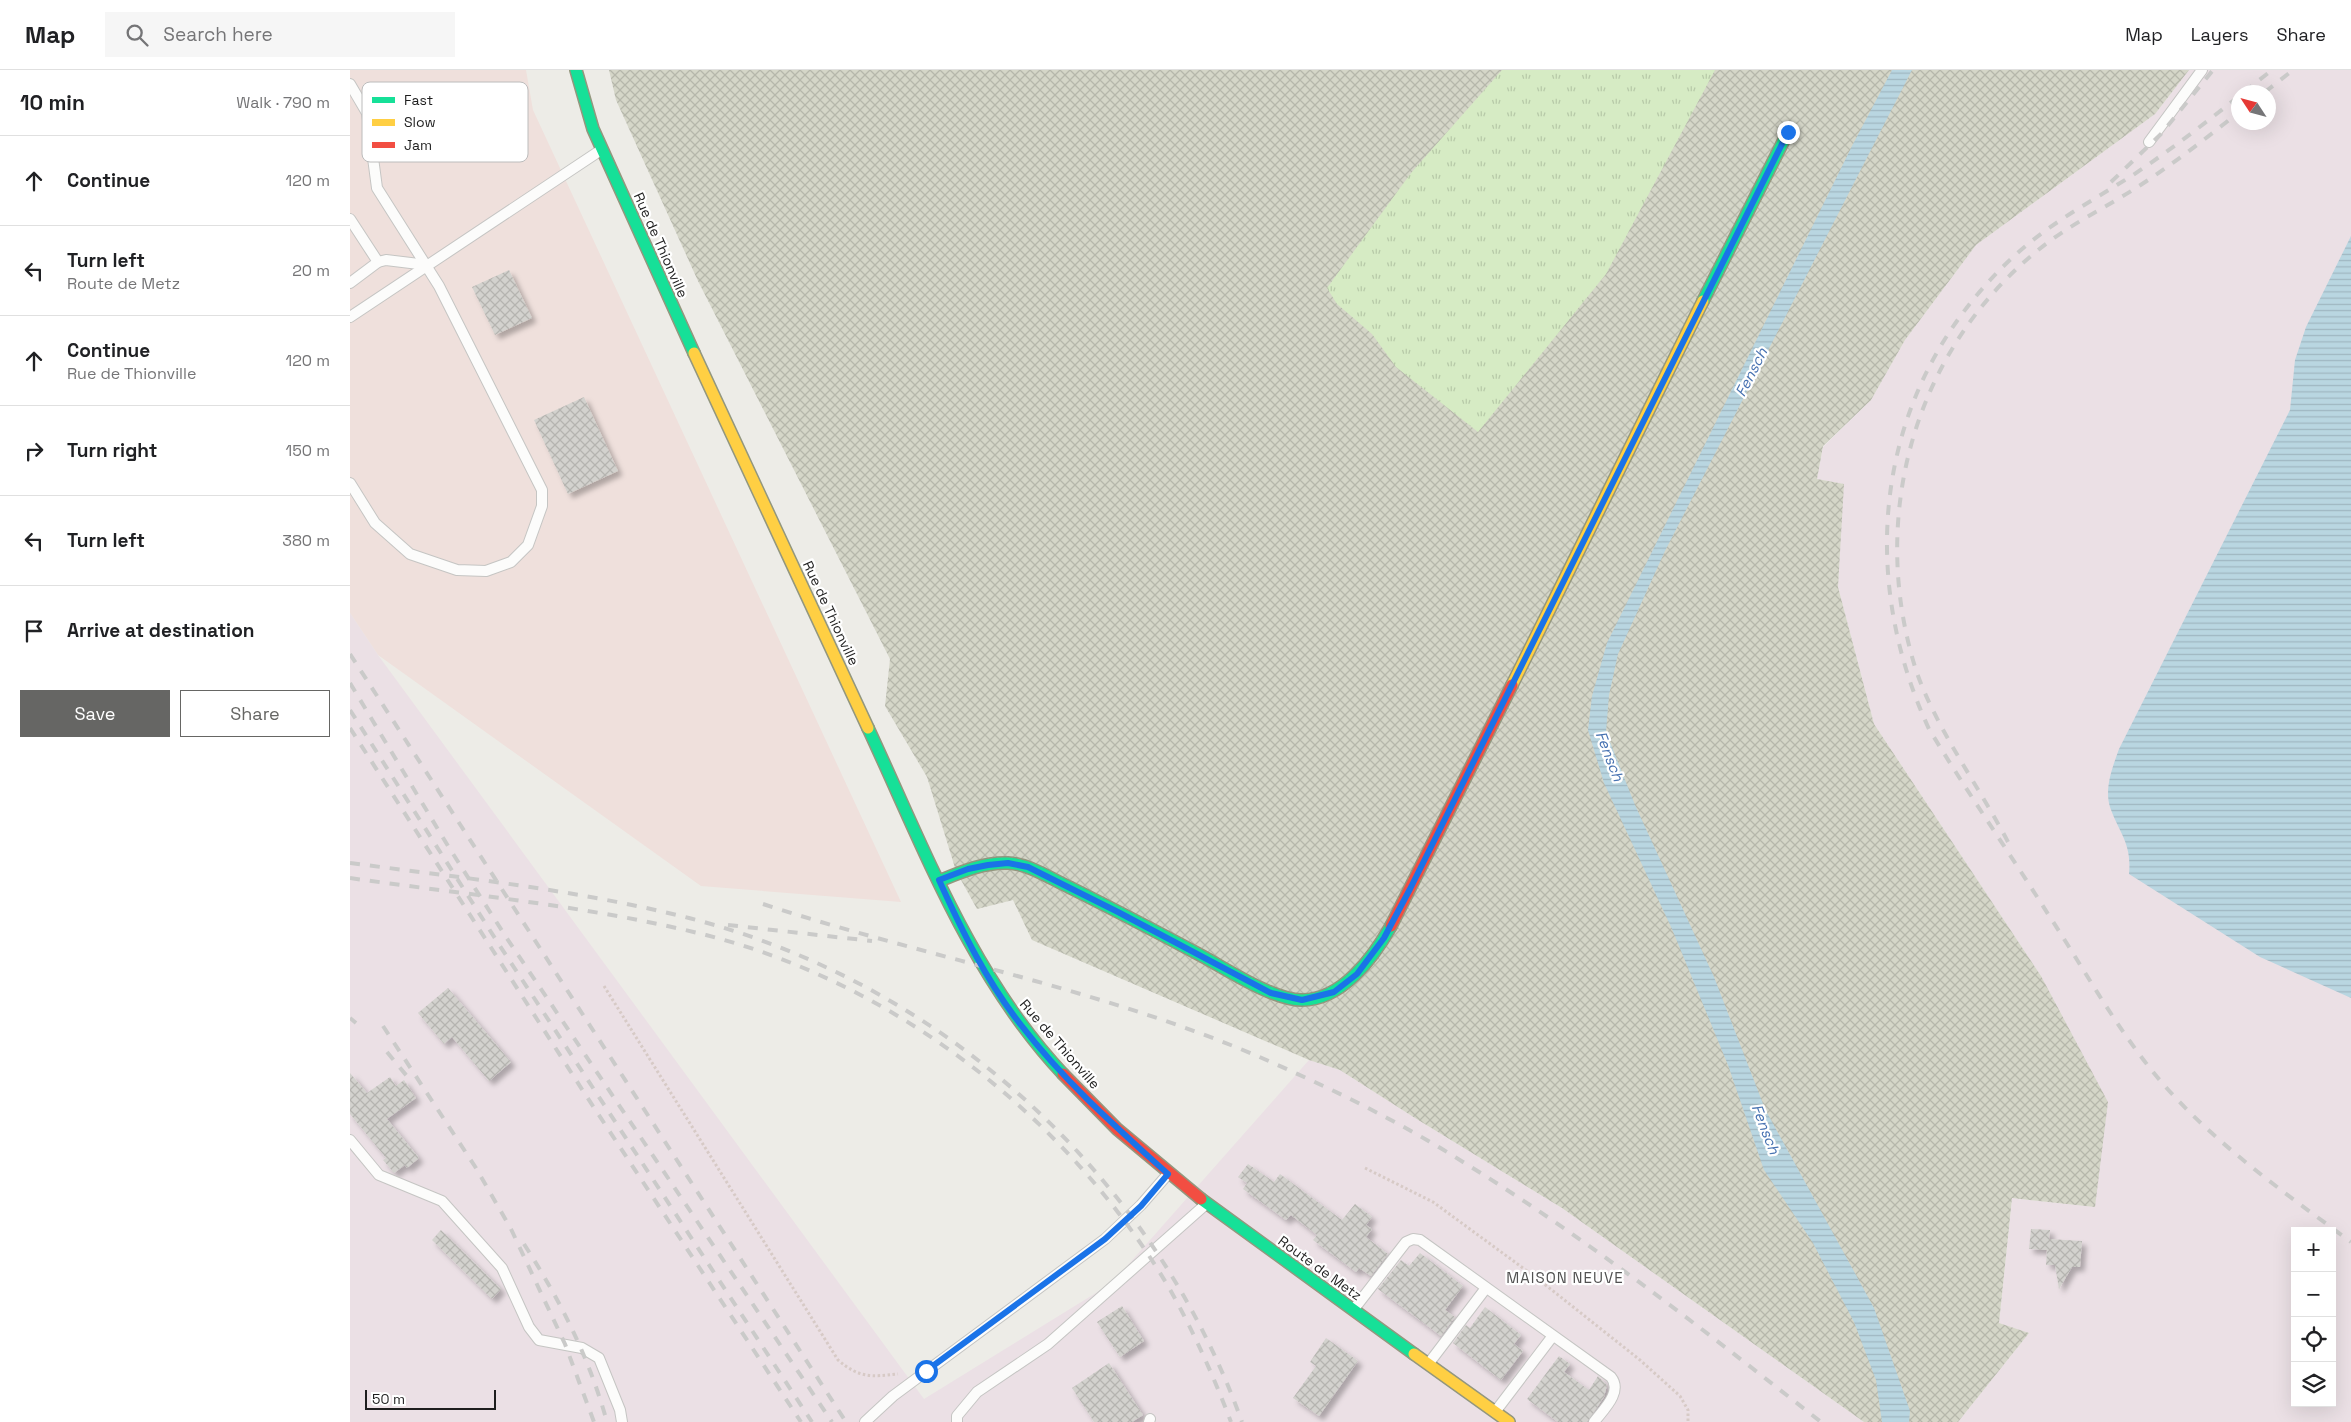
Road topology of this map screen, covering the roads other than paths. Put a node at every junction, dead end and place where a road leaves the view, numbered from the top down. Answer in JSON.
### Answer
{"nodes":[{"id":1,"x":576,"y":70,"type":"edge"},
{"id":2,"x":2202,"y":70,"type":"edge"},
{"id":3,"x":350,"y":84,"type":"edge"},
{"id":4,"x":362,"y":104,"type":"edge"},
{"id":5,"x":1788,"y":132,"type":"dead end"},
{"id":6,"x":2149,"y":142,"type":"dead end"},
{"id":7,"x":602,"y":149,"type":"junction"},
{"id":8,"x":374,"y":162,"type":"edge"},
{"id":9,"x":350,"y":219,"type":"edge"},
{"id":10,"x":378,"y":262,"type":"junction"},
{"id":11,"x":427,"y":266,"type":"junction"},
{"id":12,"x":350,"y":283,"type":"edge"},
{"id":13,"x":350,"y":317,"type":"edge"},
{"id":14,"x":350,"y":483,"type":"edge"},
{"id":15,"x":939,"y":880,"type":"junction"},
{"id":16,"x":1120,"y":1131,"type":"joint"},
{"id":17,"x":350,"y":1140,"type":"edge"},
{"id":18,"x":1168,"y":1174,"type":"junction"},
{"id":19,"x":1206,"y":1204,"type":"junction"},
{"id":20,"x":1486,"y":1288,"type":"junction"},
{"id":21,"x":1353,"y":1310,"type":"junction"},
{"id":22,"x":1552,"y":1337,"type":"junction"},
{"id":23,"x":1428,"y":1364,"type":"junction"},
{"id":24,"x":1495,"y":1412,"type":"junction"},
{"id":25,"x":622,"y":1422,"type":"edge"},
{"id":26,"x":865,"y":1422,"type":"edge"},
{"id":27,"x":956,"y":1422,"type":"edge"},
{"id":28,"x":1509,"y":1422,"type":"edge"},
{"id":29,"x":1594,"y":1422,"type":"edge"}],
"edges":[{"from":1,"to":7,"type":"main road","name":"Rue de Thionville"},
{"from":2,"to":6,"type":"lane"},
{"from":3,"to":4,"type":"lane"},
{"from":5,"to":15,"type":"main road"},
{"from":7,"to":11,"type":"lane"},
{"from":7,"to":15,"type":"main road","name":"Rue de Thionville"},
{"from":8,"to":11,"type":"lane"},
{"from":9,"to":10,"type":"lane"},
{"from":10,"to":11,"type":"lane"},
{"from":10,"to":12,"type":"lane"},
{"from":11,"to":13,"type":"lane"},
{"from":11,"to":14,"type":"lane"},
{"from":15,"to":16,"type":"main road","name":"Rue de Thionville"},
{"from":16,"to":18,"type":"main road","name":"Route de Metz"},
{"from":17,"to":25,"type":"lane"},
{"from":18,"to":19,"type":"main road","name":"Route de Metz"},
{"from":18,"to":26,"type":"lane"},
{"from":19,"to":21,"type":"main road","name":"Route de Metz"},
{"from":19,"to":27,"type":"lane"},
{"from":20,"to":21,"type":"lane"},
{"from":20,"to":22,"type":"lane"},
{"from":20,"to":23,"type":"lane"},
{"from":21,"to":23,"type":"main road","name":"Route de Metz"},
{"from":22,"to":24,"type":"lane"},
{"from":22,"to":29,"type":"lane"},
{"from":23,"to":24,"type":"main road","name":"Route de Metz"},
{"from":24,"to":28,"type":"main road","name":"Route de Metz"}]}
